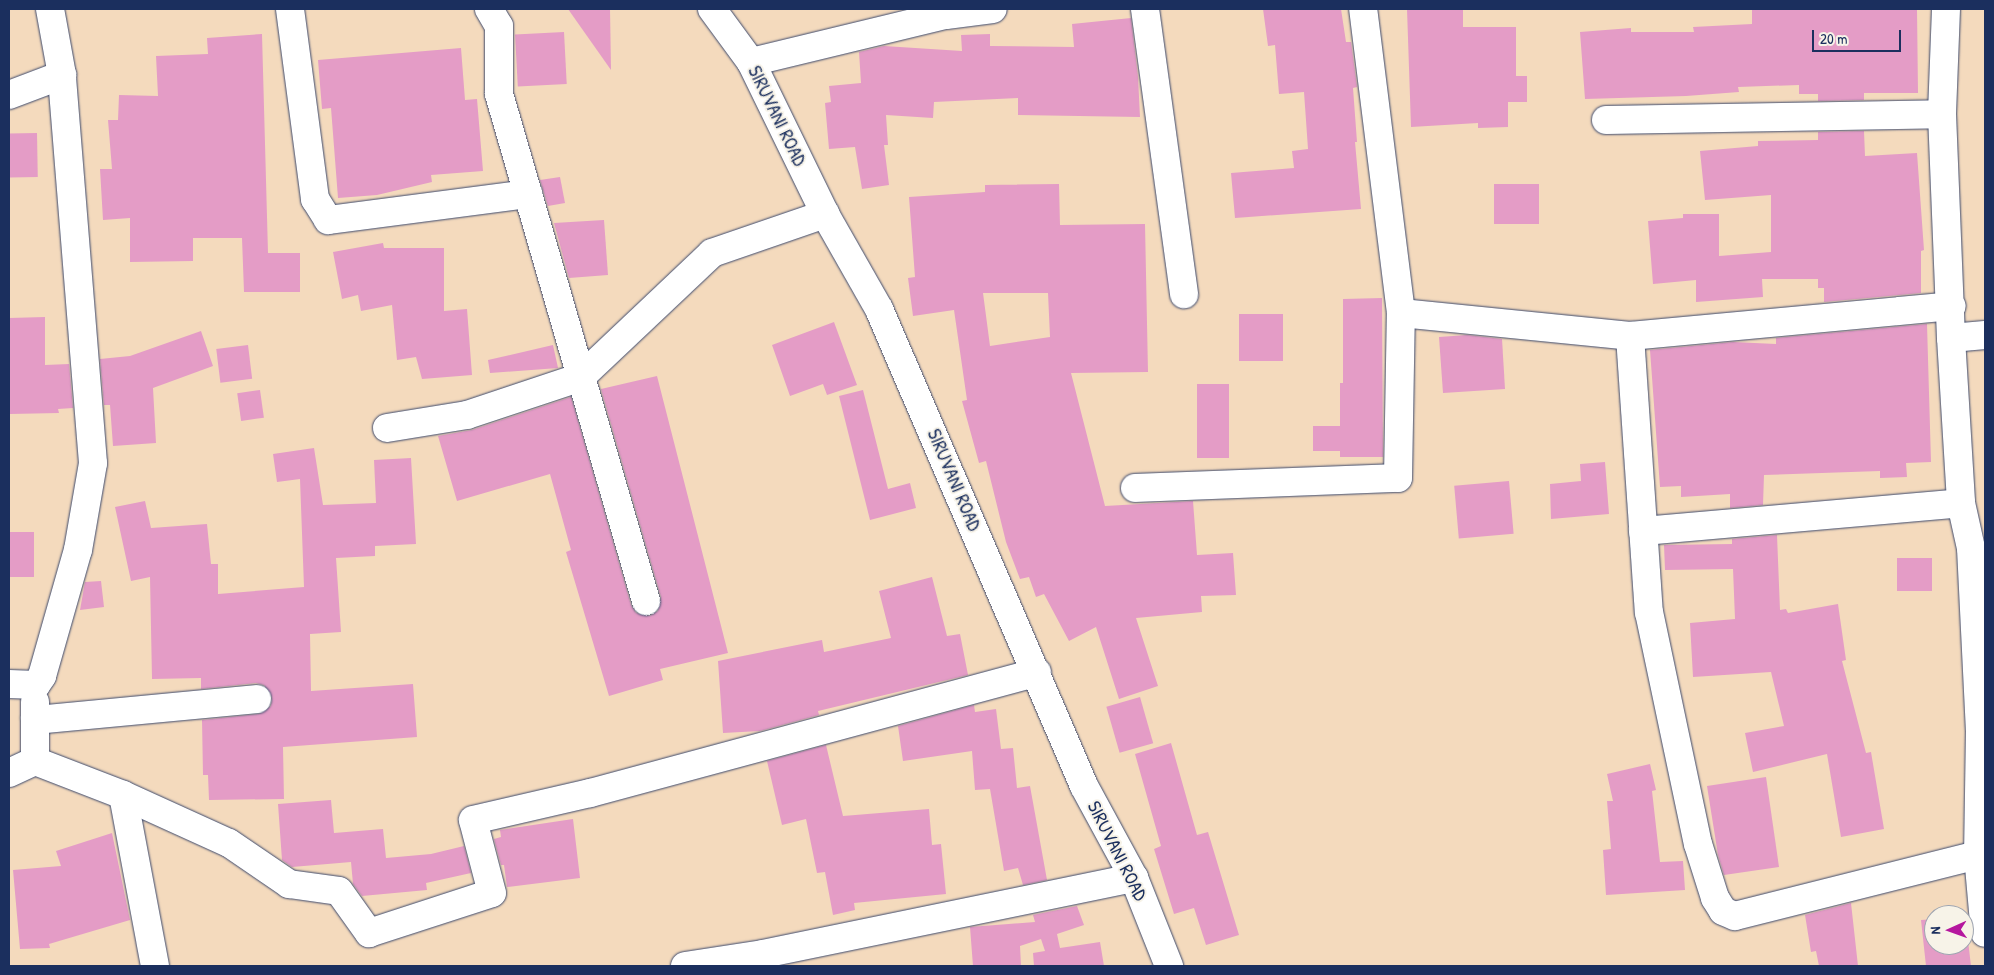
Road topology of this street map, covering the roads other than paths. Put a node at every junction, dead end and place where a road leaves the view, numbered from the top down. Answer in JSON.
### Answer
{"nodes":[{"id":1,"x":50,"y":9,"type":"edge"},
{"id":2,"x":290,"y":9,"type":"edge"},
{"id":3,"x":489,"y":9,"type":"edge"},
{"id":4,"x":712,"y":9,"type":"edge"},
{"id":5,"x":993,"y":9,"type":"edge"},
{"id":6,"x":1145,"y":9,"type":"edge"},
{"id":7,"x":1363,"y":9,"type":"edge"},
{"id":8,"x":1946,"y":9,"type":"edge"},
{"id":9,"x":946,"y":12,"type":"edge"},
{"id":10,"x":752,"y":62,"type":"junction"},
{"id":11,"x":62,"y":74,"type":"junction"},
{"id":12,"x":9,"y":95,"type":"edge"},
{"id":13,"x":1942,"y":114,"type":"junction"},
{"id":14,"x":1606,"y":120,"type":"dead end"},
{"id":15,"x":528,"y":194,"type":"junction"},
{"id":16,"x":825,"y":214,"type":"junction"},
{"id":17,"x":1184,"y":294,"type":"dead end"},
{"id":18,"x":1952,"y":306,"type":"junction"},
{"id":19,"x":1402,"y":313,"type":"junction"},
{"id":20,"x":1985,"y":335,"type":"edge"},
{"id":21,"x":1630,"y":336,"type":"junction"},
{"id":22,"x":1951,"y":338,"type":"junction"},
{"id":23,"x":581,"y":377,"type":"junction"},
{"id":24,"x":387,"y":428,"type":"dead end"},
{"id":25,"x":1135,"y":488,"type":"dead end"},
{"id":26,"x":1962,"y":503,"type":"junction"},
{"id":27,"x":1642,"y":531,"type":"junction"},
{"id":28,"x":1978,"y":547,"type":"edge"},
{"id":29,"x":646,"y":601,"type":"dead end"},
{"id":30,"x":1037,"y":672,"type":"junction"},
{"id":31,"x":9,"y":684,"type":"edge"},
{"id":32,"x":36,"y":685,"type":"junction"},
{"id":33,"x":257,"y":699,"type":"dead end"},
{"id":34,"x":35,"y":720,"type":"junction"},
{"id":35,"x":35,"y":761,"type":"junction"},
{"id":36,"x":9,"y":773,"type":"edge"},
{"id":37,"x":123,"y":795,"type":"junction"},
{"id":38,"x":1978,"y":855,"type":"junction"},
{"id":39,"x":1134,"y":878,"type":"junction"},
{"id":40,"x":1985,"y":933,"type":"edge"},
{"id":41,"x":155,"y":966,"type":"edge"},
{"id":42,"x":685,"y":966,"type":"edge"},
{"id":43,"x":1169,"y":966,"type":"edge"}],
"edges":[{"from":1,"to":11,"type":"street"},
{"from":2,"to":15,"type":"street"},
{"from":3,"to":15,"type":"street"},
{"from":4,"to":10,"type":"street","name":"SIRUVANI ROAD"},
{"from":5,"to":9,"type":"street"},
{"from":6,"to":17,"type":"street"},
{"from":7,"to":19,"type":"street"},
{"from":8,"to":13,"type":"street"},
{"from":9,"to":10,"type":"street"},
{"from":10,"to":16,"type":"street","name":"SIRUVANI ROAD"},
{"from":11,"to":12,"type":"street"},
{"from":11,"to":32,"type":"street"},
{"from":13,"to":14,"type":"street"},
{"from":13,"to":18,"type":"street"},
{"from":15,"to":23,"type":"street"},
{"from":16,"to":23,"type":"street"},
{"from":16,"to":30,"type":"street","name":"SIRUVANI ROAD"},
{"from":18,"to":21,"type":"street"},
{"from":18,"to":22,"type":"street"},
{"from":19,"to":21,"type":"street"},
{"from":19,"to":25,"type":"street"},
{"from":20,"to":22,"type":"street"},
{"from":21,"to":27,"type":"street"},
{"from":22,"to":26,"type":"street"},
{"from":23,"to":24,"type":"street"},
{"from":23,"to":29,"type":"street"},
{"from":26,"to":27,"type":"street"},
{"from":26,"to":28,"type":"street"},
{"from":27,"to":38,"type":"street"},
{"from":28,"to":38,"type":"street"},
{"from":30,"to":37,"type":"street"},
{"from":30,"to":39,"type":"street","name":"SIRUVANI ROAD"},
{"from":31,"to":32,"type":"street"},
{"from":32,"to":34,"type":"street"},
{"from":33,"to":34,"type":"street"},
{"from":34,"to":35,"type":"street"},
{"from":35,"to":36,"type":"street"},
{"from":35,"to":37,"type":"street"},
{"from":37,"to":41,"type":"street"},
{"from":38,"to":40,"type":"street"},
{"from":39,"to":42,"type":"street"},
{"from":39,"to":43,"type":"street","name":"SIRUVANI ROAD"}]}
